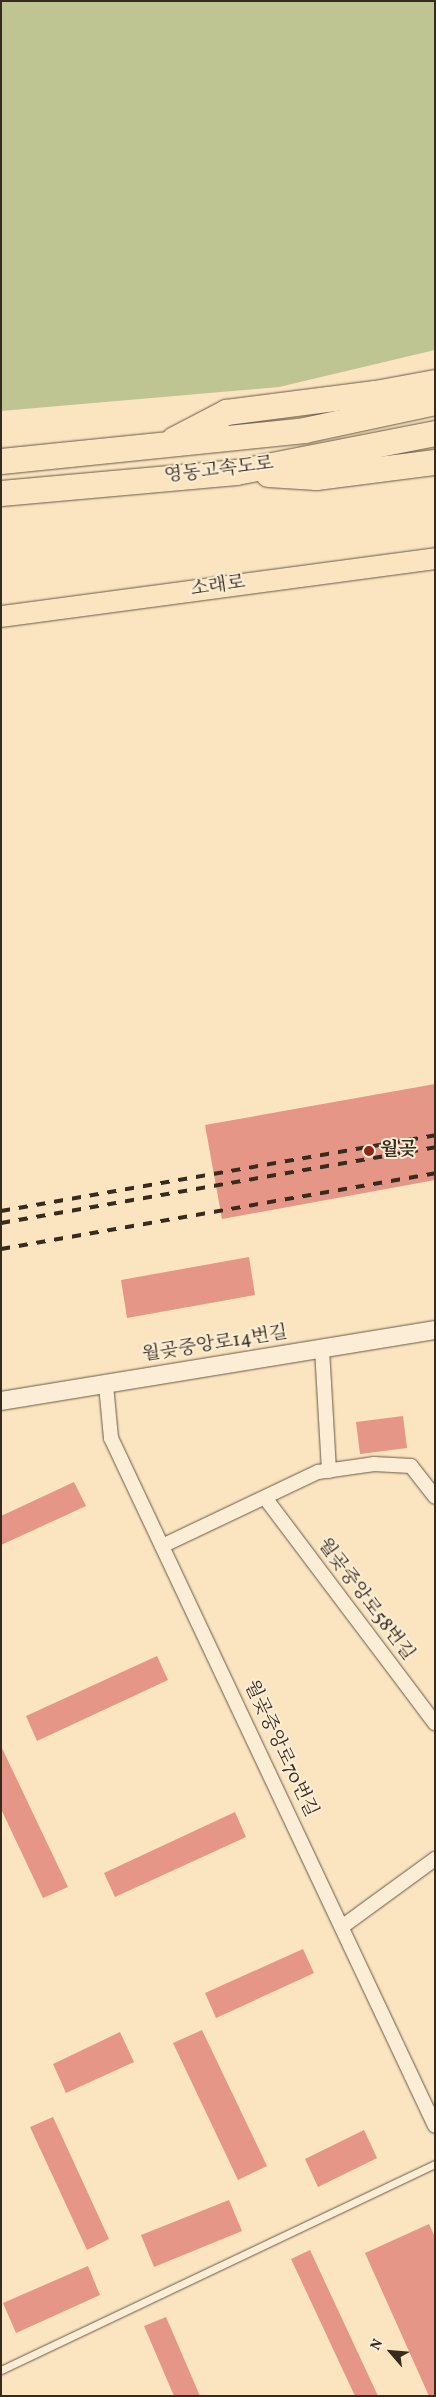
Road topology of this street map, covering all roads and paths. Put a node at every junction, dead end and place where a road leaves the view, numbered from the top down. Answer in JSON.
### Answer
{"nodes":[{"id":1,"x":435,"y":382,"type":"edge"},
{"id":2,"x":435,"y":402,"type":"edge"},
{"id":3,"x":435,"y":433,"type":"edge"},
{"id":4,"x":162,"y":445,"type":"junction"},
{"id":5,"x":1,"y":461,"type":"edge"},
{"id":6,"x":435,"y":462,"type":"edge"},
{"id":7,"x":236,"y":472,"type":"junction"},
{"id":8,"x":1,"y":493,"type":"edge"},
{"id":9,"x":435,"y":558,"type":"edge"},
{"id":10,"x":1,"y":616,"type":"edge"},
{"id":11,"x":435,"y":1330,"type":"edge"},
{"id":12,"x":322,"y":1349,"type":"junction"},
{"id":13,"x":106,"y":1385,"type":"junction"},
{"id":14,"x":1,"y":1401,"type":"edge"},
{"id":15,"x":328,"y":1471,"type":"junction"},
{"id":16,"x":435,"y":1498,"type":"edge"},
{"id":17,"x":266,"y":1499,"type":"junction"},
{"id":18,"x":162,"y":1546,"type":"junction"},
{"id":19,"x":435,"y":1723,"type":"edge"},
{"id":20,"x":435,"y":1859,"type":"edge"},
{"id":21,"x":343,"y":1926,"type":"junction"},
{"id":22,"x":435,"y":2126,"type":"edge"},
{"id":23,"x":435,"y":2164,"type":"edge"},
{"id":24,"x":1,"y":2370,"type":"edge"}],
"edges":[{"from":1,"to":4,"type":"highway"},
{"from":2,"to":4,"type":"highway","name":"영동고속도로"},
{"from":3,"to":7,"type":"highway","name":"영동고속도로"},
{"from":4,"to":5,"type":"highway","name":"영동고속도로"},
{"from":6,"to":7,"type":"highway"},
{"from":7,"to":8,"type":"highway","name":"영동고속도로"},
{"from":9,"to":10,"type":"main road","name":"소래로"},
{"from":11,"to":12,"type":"street","name":"월곶중앙로14번길"},
{"from":12,"to":13,"type":"street","name":"월곶중앙로14번길"},
{"from":12,"to":15,"type":"street"},
{"from":13,"to":14,"type":"street","name":"월곶중앙로14번길"},
{"from":13,"to":18,"type":"street","name":"월곶중앙로70번길"},
{"from":15,"to":16,"type":"street"},
{"from":15,"to":17,"type":"street"},
{"from":17,"to":18,"type":"street"},
{"from":17,"to":19,"type":"street","name":"월곶중앙로58번길"},
{"from":18,"to":21,"type":"street","name":"월곶중앙로70번길"},
{"from":20,"to":21,"type":"street"},
{"from":21,"to":22,"type":"street","name":"월곶중앙로70번길"},
{"from":23,"to":24,"type":"lane"}]}
